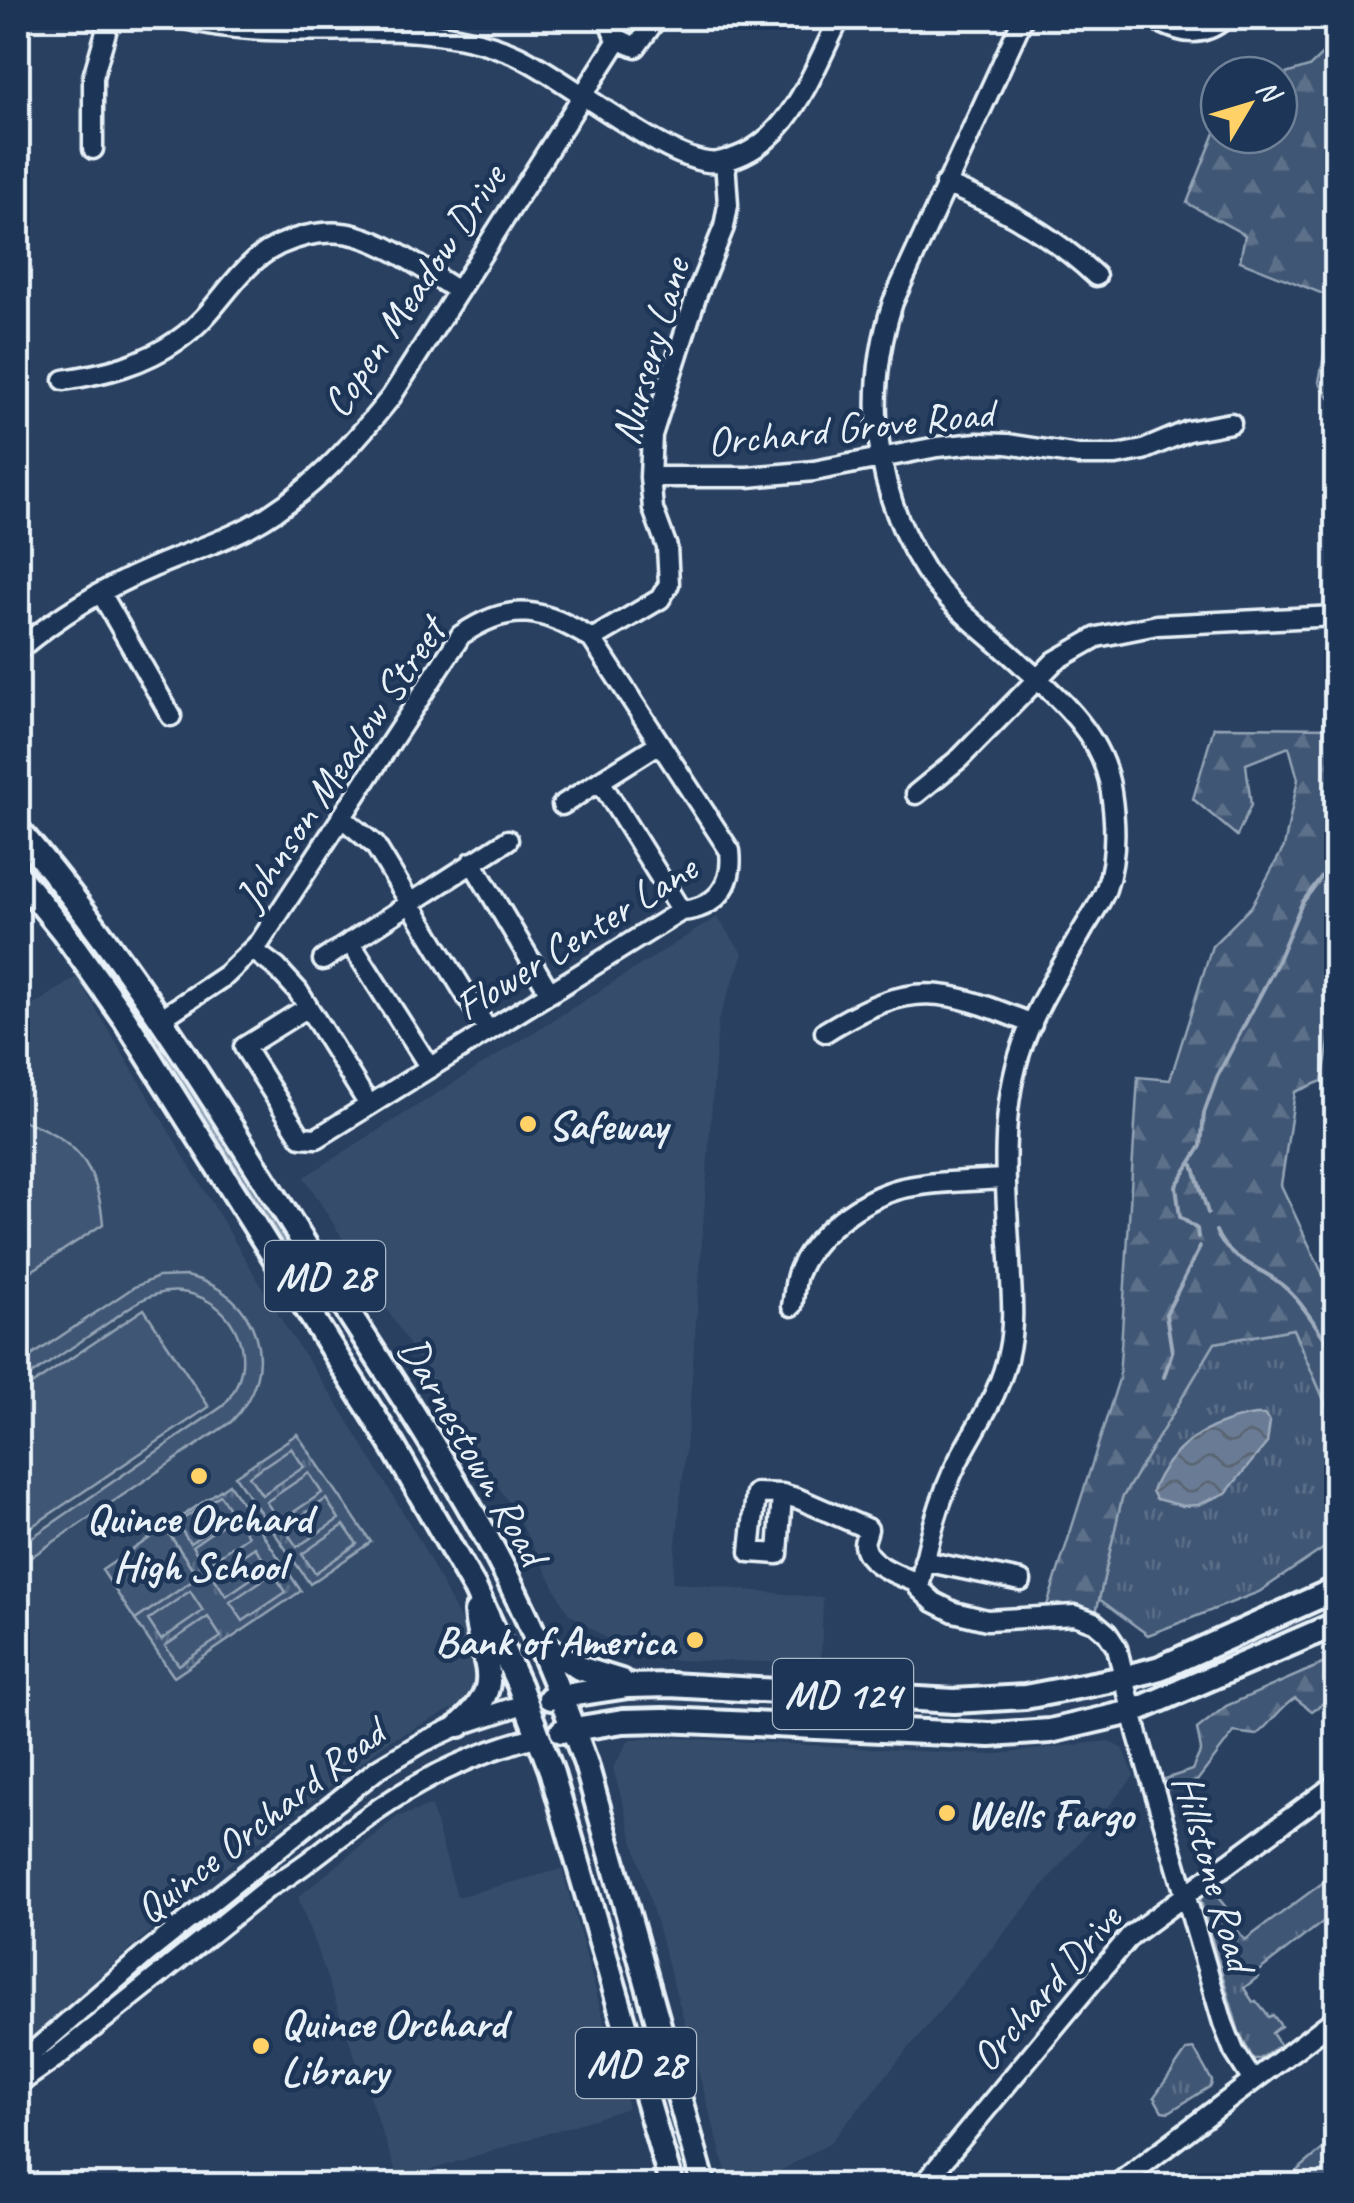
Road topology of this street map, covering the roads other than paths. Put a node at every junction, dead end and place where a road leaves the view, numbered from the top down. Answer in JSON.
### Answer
{"nodes":[{"id":1,"x":110,"y":18,"type":"edge"},
{"id":2,"x":181,"y":18,"type":"edge"},
{"id":3,"x":612,"y":18,"type":"edge"},
{"id":4,"x":658,"y":18,"type":"edge"},
{"id":5,"x":840,"y":18,"type":"edge"},
{"id":6,"x":1023,"y":18,"type":"edge"},
{"id":7,"x":1152,"y":18,"type":"edge"},
{"id":8,"x":1226,"y":18,"type":"edge"},
{"id":9,"x":618,"y":40,"type":"junction"},
{"id":10,"x":584,"y":94,"type":"junction"},
{"id":11,"x":93,"y":149,"type":"dead end"},
{"id":12,"x":725,"y":160,"type":"junction"},
{"id":13,"x":945,"y":184,"type":"junction"},
{"id":14,"x":1096,"y":276,"type":"dead end"},
{"id":15,"x":458,"y":291,"type":"junction"},
{"id":16,"x":64,"y":380,"type":"dead end"},
{"id":17,"x":1231,"y":423,"type":"dead end"},
{"id":18,"x":880,"y":458,"type":"junction"},
{"id":19,"x":650,"y":477,"type":"junction"},
{"id":20,"x":101,"y":593,"type":"junction"},
{"id":21,"x":1336,"y":616,"type":"edge"},
{"id":22,"x":592,"y":639,"type":"junction"},
{"id":23,"x":19,"y":646,"type":"edge"},
{"id":24,"x":1037,"y":678,"type":"junction"},
{"id":25,"x":171,"y":716,"type":"dead end"},
{"id":26,"x":660,"y":743,"type":"junction"},
{"id":27,"x":600,"y":781,"type":"junction"},
{"id":28,"x":916,"y":794,"type":"dead end"},
{"id":29,"x":562,"y":806,"type":"dead end"},
{"id":30,"x":341,"y":818,"type":"junction"},
{"id":31,"x":18,"y":830,"type":"edge"},
{"id":32,"x":508,"y":840,"type":"dead end"},
{"id":33,"x":472,"y":862,"type":"junction"},
{"id":34,"x":18,"y":875,"type":"edge"},
{"id":35,"x":410,"y":902,"type":"junction"},
{"id":36,"x":681,"y":911,"type":"junction"},
{"id":37,"x":350,"y":942,"type":"junction"},
{"id":38,"x":252,"y":950,"type":"junction"},
{"id":39,"x":323,"y":960,"type":"dead end"},
{"id":40,"x":550,"y":992,"type":"junction"},
{"id":41,"x":308,"y":1006,"type":"junction"},
{"id":42,"x":162,"y":1018,"type":"junction"},
{"id":43,"x":1032,"y":1024,"type":"junction"},
{"id":44,"x":488,"y":1031,"type":"junction"},
{"id":45,"x":825,"y":1032,"type":"dead end"},
{"id":46,"x":430,"y":1068,"type":"junction"},
{"id":47,"x":369,"y":1105,"type":"junction"},
{"id":48,"x":1005,"y":1179,"type":"junction"},
{"id":49,"x":792,"y":1306,"type":"dead end"},
{"id":50,"x":782,"y":1494,"type":"dead end"},
{"id":51,"x":924,"y":1560,"type":"junction"},
{"id":52,"x":1021,"y":1581,"type":"dead end"},
{"id":53,"x":920,"y":1584,"type":"junction"},
{"id":54,"x":1336,"y":1588,"type":"edge"},
{"id":55,"x":475,"y":1589,"type":"junction"},
{"id":56,"x":1336,"y":1624,"type":"edge"},
{"id":57,"x":538,"y":1642,"type":"junction"},
{"id":58,"x":1124,"y":1678,"type":"junction"},
{"id":59,"x":628,"y":1686,"type":"junction"},
{"id":60,"x":562,"y":1696,"type":"junction"},
{"id":61,"x":872,"y":1696,"type":"junction"},
{"id":62,"x":527,"y":1703,"type":"junction"},
{"id":63,"x":1132,"y":1712,"type":"junction"},
{"id":64,"x":460,"y":1725,"type":"junction"},
{"id":65,"x":573,"y":1728,"type":"junction"},
{"id":66,"x":825,"y":1728,"type":"junction"},
{"id":67,"x":540,"y":1736,"type":"junction"},
{"id":68,"x":1336,"y":1784,"type":"edge"},
{"id":69,"x":1184,"y":1894,"type":"junction"},
{"id":70,"x":1336,"y":2018,"type":"edge"},
{"id":71,"x":18,"y":2065,"type":"edge"},
{"id":72,"x":1253,"y":2081,"type":"junction"},
{"id":73,"x":18,"y":2084,"type":"edge"},
{"id":74,"x":657,"y":2134,"type":"junction"},
{"id":75,"x":1116,"y":2185,"type":"edge"},
{"id":76,"x":672,"y":2186,"type":"edge"},
{"id":77,"x":685,"y":2186,"type":"edge"},
{"id":78,"x":704,"y":2186,"type":"edge"},
{"id":79,"x":922,"y":2186,"type":"edge"}],
"edges":[{"from":1,"to":11,"type":"street"},
{"from":2,"to":10,"type":"street"},
{"from":3,"to":9,"type":"street"},
{"from":4,"to":9,"type":"street"},
{"from":5,"to":12,"type":"street"},
{"from":6,"to":13,"type":"street"},
{"from":7,"to":8,"type":"street"},
{"from":9,"to":10,"type":"street","name":"Copen Meadow Drive"},
{"from":10,"to":12,"type":"street"},
{"from":10,"to":15,"type":"street","name":"Copen Meadow Drive"},
{"from":12,"to":19,"type":"street","name":"Nursery Lane"},
{"from":13,"to":14,"type":"street"},
{"from":13,"to":18,"type":"street"},
{"from":15,"to":16,"type":"street"},
{"from":15,"to":20,"type":"street","name":"Copen Meadow Drive"},
{"from":17,"to":18,"type":"street","name":"Orchard Grove Road"},
{"from":18,"to":19,"type":"street","name":"Orchard Grove Road"},
{"from":18,"to":24,"type":"street"},
{"from":19,"to":22,"type":"street","name":"Nursery Lane"},
{"from":20,"to":23,"type":"street","name":"Copen Meadow Drive"},
{"from":20,"to":25,"type":"street"},
{"from":21,"to":24,"type":"street"},
{"from":22,"to":26,"type":"street","name":"Flower Center Lane"},
{"from":22,"to":30,"type":"street","name":"Johnson Meadow Street"},
{"from":24,"to":28,"type":"street"},
{"from":24,"to":43,"type":"street"},
{"from":26,"to":27,"type":"street"},
{"from":26,"to":36,"type":"street","name":"Flower Center Lane"},
{"from":27,"to":29,"type":"street"},
{"from":27,"to":36,"type":"street"},
{"from":30,"to":35,"type":"street"},
{"from":30,"to":38,"type":"street","name":"Johnson Meadow Street"},
{"from":31,"to":42,"type":"main road","name":"Darnestown Road","number":"MD 28"},
{"from":32,"to":33,"type":"street"},
{"from":33,"to":35,"type":"street"},
{"from":33,"to":40,"type":"street"},
{"from":34,"to":55,"type":"main road","name":"Darnestown Road","number":"MD 28"},
{"from":35,"to":37,"type":"street"},
{"from":35,"to":44,"type":"street"},
{"from":36,"to":40,"type":"street","name":"Flower Center Lane"},
{"from":37,"to":39,"type":"street"},
{"from":37,"to":46,"type":"street"},
{"from":38,"to":41,"type":"street"},
{"from":38,"to":42,"type":"street","name":"Johnson Meadow Street"},
{"from":40,"to":44,"type":"street","name":"Flower Center Lane"},
{"from":41,"to":47,"type":"street"},
{"from":41,"to":47,"type":"street"},
{"from":42,"to":57,"type":"main road","name":"Darnestown Road","number":"MD 28"},
{"from":43,"to":45,"type":"street"},
{"from":43,"to":48,"type":"street"},
{"from":44,"to":46,"type":"street","name":"Flower Center Lane"},
{"from":46,"to":47,"type":"street","name":"Flower Center Lane"},
{"from":48,"to":49,"type":"street"},
{"from":48,"to":51,"type":"street"},
{"from":50,"to":53,"type":"street"},
{"from":51,"to":52,"type":"street"},
{"from":51,"to":53,"type":"street"},
{"from":53,"to":58,"type":"street","name":"Hillstone Road"},
{"from":54,"to":58,"type":"main road","name":"Quince Orchard Road","number":"MD 124"},
{"from":55,"to":62,"type":"main road","name":"Darnestown Road","number":"MD 28"},
{"from":55,"to":64,"type":"main road"},
{"from":56,"to":63,"type":"main road","name":"Quince Orchard Road","number":"MD 124"},
{"from":57,"to":59,"type":"main road"},
{"from":57,"to":60,"type":"main road","name":"Darnestown Road","number":"MD 28"},
{"from":58,"to":61,"type":"main road","name":"Quince Orchard Road","number":"MD 124"},
{"from":58,"to":63,"type":"street","name":"Hillstone Road"},
{"from":59,"to":60,"type":"main road","name":"Quince Orchard Road","number":"MD 124"},
{"from":59,"to":61,"type":"main road","name":"Quince Orchard Road","number":"MD 124"},
{"from":60,"to":62,"type":"main road","name":"Quince Orchard Road","number":"MD 124"},
{"from":60,"to":65,"type":"main road","name":"Darnestown Road","number":"MD 28"},
{"from":61,"to":66,"type":"main road"},
{"from":62,"to":64,"type":"street","name":"Quince Orchard Road"},
{"from":62,"to":67,"type":"main road","name":"Darnestown Road","number":"MD 28"},
{"from":63,"to":66,"type":"main road","name":"Quince Orchard Road","number":"MD 124"},
{"from":63,"to":69,"type":"street","name":"Hillstone Road"},
{"from":64,"to":71,"type":"street","name":"Quince Orchard Road"},
{"from":65,"to":66,"type":"main road","name":"Quince Orchard Road","number":"MD 124"},
{"from":65,"to":67,"type":"main road","name":"Quince Orchard Road","number":"MD 124"},
{"from":65,"to":78,"type":"main road","name":"Darnestown Road","number":"MD 28"},
{"from":67,"to":73,"type":"street","name":"Quince Orchard Road"},
{"from":67,"to":74,"type":"main road","name":"Darnestown Road","number":"MD 28"},
{"from":68,"to":69,"type":"street","name":"Orchard Drive"},
{"from":69,"to":72,"type":"street","name":"Hillstone Road"},
{"from":69,"to":79,"type":"street","name":"Orchard Drive"},
{"from":70,"to":72,"type":"street"},
{"from":72,"to":75,"type":"street"},
{"from":74,"to":76,"type":"main road","name":"Darnestown Road","number":"MD 28"},
{"from":74,"to":77,"type":"main road"}]}
